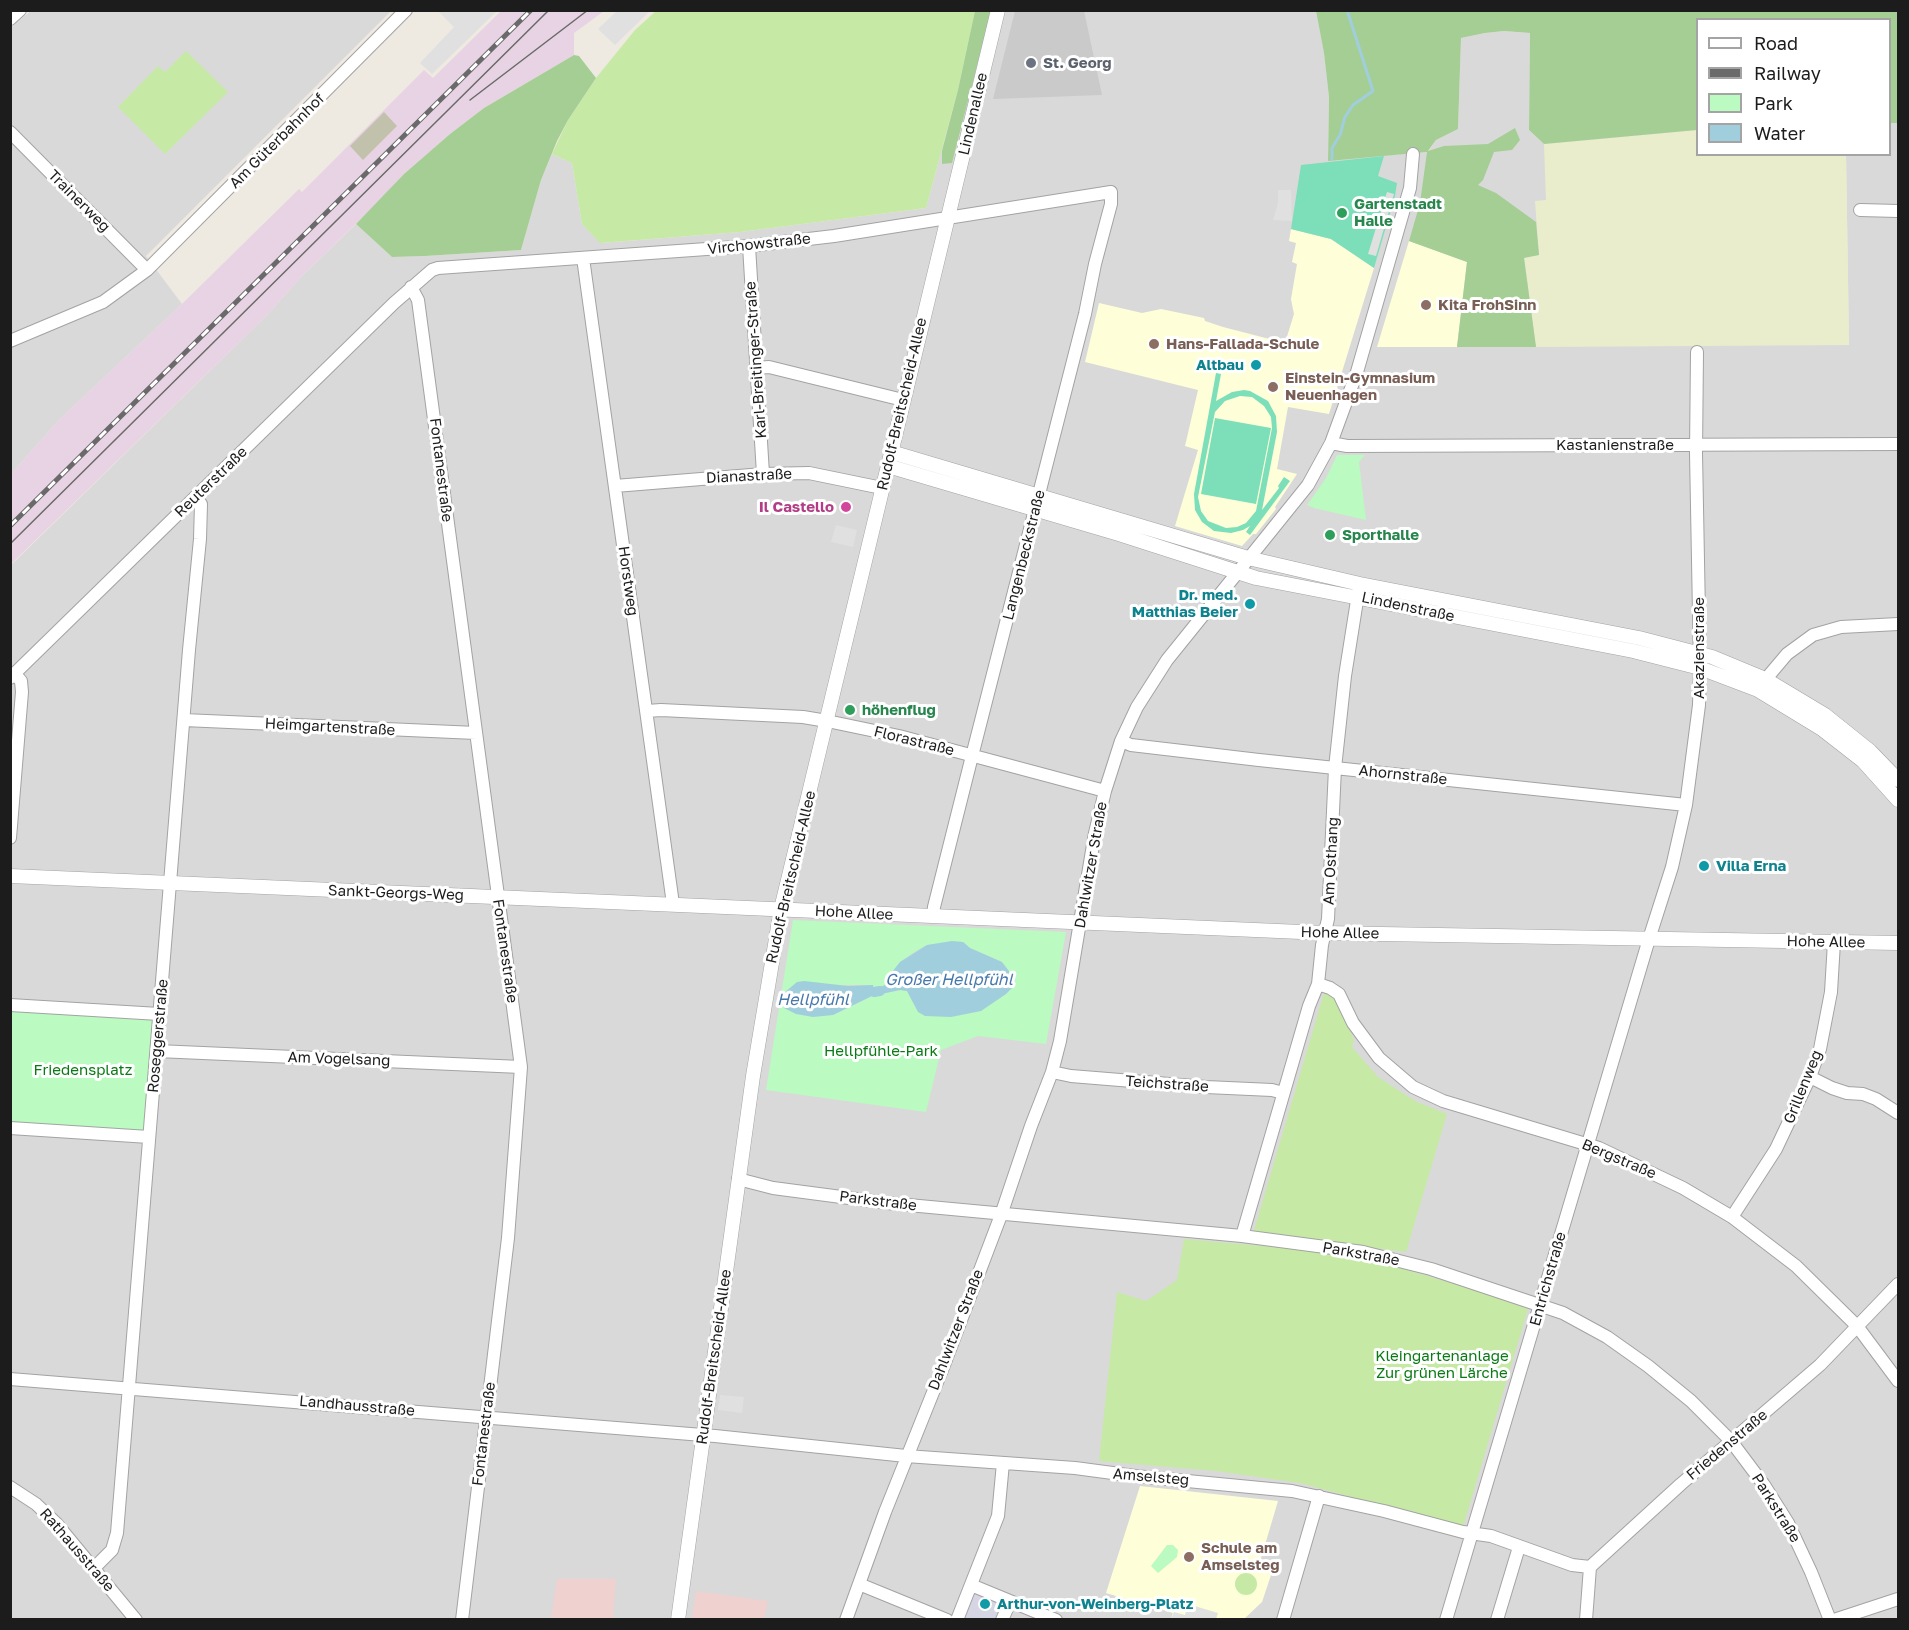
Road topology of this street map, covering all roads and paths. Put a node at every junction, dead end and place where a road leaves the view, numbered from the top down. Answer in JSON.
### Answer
{"nodes":[{"id":1,"x":20,"y":10,"type":"edge"},
{"id":2,"x":406,"y":10,"type":"edge"},
{"id":3,"x":998,"y":10,"type":"edge"},
{"id":4,"x":10,"y":19,"type":"edge"},
{"id":5,"x":10,"y":132,"type":"edge"},
{"id":6,"x":1413,"y":154,"type":"dead end"},
{"id":7,"x":1111,"y":192,"type":"joint"},
{"id":8,"x":1860,"y":210,"type":"dead end"},
{"id":9,"x":1899,"y":211,"type":"edge"},
{"id":10,"x":948,"y":217,"type":"junction"},
{"id":11,"x":749,"y":246,"type":"junction"},
{"id":12,"x":583,"y":258,"type":"junction"},
{"id":13,"x":147,"y":270,"type":"junction"},
{"id":14,"x":411,"y":287,"type":"junction"},
{"id":15,"x":10,"y":341,"type":"edge"},
{"id":16,"x":1697,"y":352,"type":"dead end"},
{"id":17,"x":757,"y":368,"type":"junction"},
{"id":18,"x":903,"y":400,"type":"junction"},
{"id":19,"x":1331,"y":443,"type":"junction"},
{"id":20,"x":1696,"y":444,"type":"junction"},
{"id":21,"x":1899,"y":444,"type":"edge"},
{"id":22,"x":889,"y":459,"type":"junction"},
{"id":23,"x":764,"y":474,"type":"junction"},
{"id":24,"x":615,"y":486,"type":"junction"},
{"id":25,"x":882,"y":488,"type":"junction"},
{"id":26,"x":196,"y":498,"type":"junction"},
{"id":27,"x":1037,"y":502,"type":"junction"},
{"id":28,"x":1248,"y":558,"type":"junction"},
{"id":29,"x":1237,"y":571,"type":"junction"},
{"id":30,"x":1358,"y":590,"type":"junction"},
{"id":31,"x":1899,"y":624,"type":"edge"},
{"id":32,"x":1700,"y":653,"type":"junction"},
{"id":33,"x":1700,"y":668,"type":"junction"},
{"id":34,"x":13,"y":676,"type":"edge"},
{"id":35,"x":1762,"y":684,"type":"junction"},
{"id":36,"x":647,"y":711,"type":"junction"},
{"id":37,"x":184,"y":720,"type":"junction"},
{"id":38,"x":827,"y":721,"type":"junction"},
{"id":39,"x":476,"y":733,"type":"junction"},
{"id":40,"x":1121,"y":741,"type":"junction"},
{"id":41,"x":972,"y":756,"type":"junction"},
{"id":42,"x":1335,"y":768,"type":"junction"},
{"id":43,"x":1899,"y":780,"type":"edge"},
{"id":44,"x":1105,"y":790,"type":"junction"},
{"id":45,"x":1899,"y":800,"type":"edge"},
{"id":46,"x":1686,"y":806,"type":"junction"},
{"id":47,"x":10,"y":838,"type":"edge"},
{"id":48,"x":10,"y":876,"type":"edge"},
{"id":49,"x":170,"y":883,"type":"junction"},
{"id":50,"x":498,"y":897,"type":"junction"},
{"id":51,"x":673,"y":904,"type":"junction"},
{"id":52,"x":782,"y":909,"type":"junction"},
{"id":53,"x":933,"y":916,"type":"junction"},
{"id":54,"x":1080,"y":922,"type":"junction"},
{"id":55,"x":1324,"y":933,"type":"junction"},
{"id":56,"x":1649,"y":939,"type":"junction"},
{"id":57,"x":1834,"y":942,"type":"junction"},
{"id":58,"x":1899,"y":943,"type":"edge"},
{"id":59,"x":1318,"y":984,"type":"junction"},
{"id":60,"x":10,"y":1005,"type":"edge"},
{"id":61,"x":159,"y":1014,"type":"junction"},
{"id":62,"x":157,"y":1051,"type":"junction"},
{"id":63,"x":521,"y":1068,"type":"junction"},
{"id":64,"x":1052,"y":1072,"type":"junction"},
{"id":65,"x":1810,"y":1077,"type":"junction"},
{"id":66,"x":1283,"y":1093,"type":"junction"},
{"id":67,"x":1899,"y":1113,"type":"edge"},
{"id":68,"x":10,"y":1128,"type":"edge"},
{"id":69,"x":149,"y":1137,"type":"junction"},
{"id":70,"x":1588,"y":1144,"type":"junction"},
{"id":71,"x":738,"y":1179,"type":"junction"},
{"id":72,"x":1001,"y":1215,"type":"junction"},
{"id":73,"x":1732,"y":1217,"type":"junction"},
{"id":74,"x":1242,"y":1236,"type":"junction"},
{"id":75,"x":1899,"y":1284,"type":"edge"},
{"id":76,"x":1541,"y":1305,"type":"junction"},
{"id":77,"x":1857,"y":1326,"type":"junction"},
{"id":78,"x":10,"y":1379,"type":"edge"},
{"id":79,"x":1899,"y":1381,"type":"edge"},
{"id":80,"x":129,"y":1388,"type":"junction"},
{"id":81,"x":486,"y":1416,"type":"junction"},
{"id":82,"x":703,"y":1435,"type":"junction"},
{"id":83,"x":1731,"y":1441,"type":"junction"},
{"id":84,"x":906,"y":1456,"type":"junction"},
{"id":85,"x":1003,"y":1463,"type":"junction"},
{"id":86,"x":10,"y":1487,"type":"edge"},
{"id":87,"x":1319,"y":1496,"type":"junction"},
{"id":88,"x":1471,"y":1533,"type":"junction"},
{"id":89,"x":1520,"y":1546,"type":"junction"},
{"id":90,"x":1590,"y":1567,"type":"junction"},
{"id":91,"x":94,"y":1568,"type":"junction"},
{"id":92,"x":859,"y":1584,"type":"junction"},
{"id":93,"x":971,"y":1585,"type":"junction"},
{"id":94,"x":1898,"y":1599,"type":"edge"},
{"id":95,"x":1010,"y":1602,"type":"junction"},
{"id":96,"x":136,"y":1620,"type":"edge"},
{"id":97,"x":462,"y":1620,"type":"edge"},
{"id":98,"x":678,"y":1620,"type":"edge"},
{"id":99,"x":846,"y":1620,"type":"edge"},
{"id":100,"x":947,"y":1620,"type":"edge"},
{"id":101,"x":957,"y":1620,"type":"edge"},
{"id":102,"x":1002,"y":1620,"type":"edge"},
{"id":103,"x":1056,"y":1620,"type":"edge"},
{"id":104,"x":1283,"y":1620,"type":"edge"},
{"id":105,"x":1446,"y":1620,"type":"edge"},
{"id":106,"x":1497,"y":1620,"type":"edge"},
{"id":107,"x":1586,"y":1620,"type":"edge"},
{"id":108,"x":1830,"y":1620,"type":"edge"},
{"id":109,"x":1834,"y":1620,"type":"edge"}],
"edges":[{"from":1,"to":4,"type":"street"},
{"from":2,"to":13,"type":"street","name":"Am Güterbahnhof"},
{"from":3,"to":10,"type":"street","name":"Lindenallee"},
{"from":5,"to":13,"type":"street","name":"Trainerweg"},
{"from":6,"to":19,"type":"street","name":"Dahlwitzer Straße"},
{"from":7,"to":10,"type":"street","name":"Virchowstraße"},
{"from":7,"to":27,"type":"street","name":"Langenbeckstraße"},
{"from":8,"to":9,"type":"street"},
{"from":10,"to":11,"type":"street","name":"Virchowstraße"},
{"from":10,"to":18,"type":"street","name":"Rudolf-Breitscheid-Allee"},
{"from":11,"to":12,"type":"street","name":"Virchowstraße"},
{"from":11,"to":17,"type":"street","name":"Karl-Breitinger-Straße"},
{"from":12,"to":14,"type":"street","name":"Virchowstraße"},
{"from":12,"to":24,"type":"street","name":"Horstweg"},
{"from":13,"to":15,"type":"street","name":"Am Güterbahnhof"},
{"from":14,"to":26,"type":"street","name":"Reuterstraße"},
{"from":14,"to":39,"type":"street","name":"Fontanestraße"},
{"from":16,"to":20,"type":"street","name":"Akazienstraße"},
{"from":17,"to":18,"type":"street"},
{"from":17,"to":23,"type":"street","name":"Karl-Breitinger-Straße"},
{"from":18,"to":22,"type":"street","name":"Rudolf-Breitscheid-Allee"},
{"from":19,"to":20,"type":"street","name":"Kastanienstraße"},
{"from":19,"to":28,"type":"street","name":"Dahlwitzer Straße"},
{"from":20,"to":21,"type":"street","name":"Kastanienstraße"},
{"from":20,"to":32,"type":"street","name":"Akazienstraße"},
{"from":22,"to":25,"type":"street","name":"Rudolf-Breitscheid-Allee"},
{"from":22,"to":27,"type":"street","name":"Lindenstraße"},
{"from":23,"to":24,"type":"street","name":"Dianastraße"},
{"from":23,"to":25,"type":"street","name":"Dianastraße"},
{"from":24,"to":36,"type":"street","name":"Horstweg"},
{"from":25,"to":38,"type":"street","name":"Rudolf-Breitscheid-Allee"},
{"from":26,"to":34,"type":"street","name":"Reuterstraße"},
{"from":26,"to":37,"type":"street","name":"Roseggerstraße"},
{"from":27,"to":28,"type":"street","name":"Lindenstraße"},
{"from":27,"to":29,"type":"street","name":"Lindenstraße"},
{"from":27,"to":41,"type":"street","name":"Langenbeckstraße"},
{"from":28,"to":29,"type":"street","name":"Dahlwitzer Straße"},
{"from":28,"to":30,"type":"street","name":"Lindenstraße"},
{"from":29,"to":30,"type":"street","name":"Lindenstraße"},
{"from":29,"to":40,"type":"street","name":"Dahlwitzer Straße"},
{"from":30,"to":32,"type":"street","name":"Lindenstraße"},
{"from":30,"to":33,"type":"street","name":"Lindenstraße"},
{"from":30,"to":42,"type":"street","name":"Am Osthang"},
{"from":31,"to":35,"type":"street"},
{"from":32,"to":33,"type":"street","name":"Akazienstraße"},
{"from":32,"to":35,"type":"street","name":"Lindenstraße"},
{"from":33,"to":35,"type":"street","name":"Lindenstraße"},
{"from":33,"to":46,"type":"street","name":"Akazienstraße"},
{"from":34,"to":47,"type":"street"},
{"from":35,"to":43,"type":"street","name":"Lindenstraße"},
{"from":35,"to":45,"type":"street","name":"Lindenstraße"},
{"from":36,"to":38,"type":"street","name":"Florastraße"},
{"from":36,"to":51,"type":"street","name":"Horstweg"},
{"from":37,"to":39,"type":"street","name":"Heimgartenstraße"},
{"from":37,"to":49,"type":"street","name":"Roseggerstraße"},
{"from":38,"to":41,"type":"street","name":"Florastraße"},
{"from":38,"to":52,"type":"street","name":"Rudolf-Breitscheid-Allee"},
{"from":39,"to":50,"type":"street","name":"Fontanestraße"},
{"from":40,"to":42,"type":"street","name":"Ahornstraße"},
{"from":40,"to":44,"type":"street","name":"Dahlwitzer Straße"},
{"from":41,"to":44,"type":"street","name":"Florastraße"},
{"from":41,"to":53,"type":"street","name":"Langenbeckstraße"},
{"from":42,"to":46,"type":"street","name":"Ahornstraße"},
{"from":42,"to":55,"type":"street","name":"Am Osthang"},
{"from":44,"to":54,"type":"street","name":"Dahlwitzer Straße"},
{"from":46,"to":56,"type":"street","name":"Akazienstraße"},
{"from":48,"to":49,"type":"street","name":"Sankt-Georgs-Weg"},
{"from":49,"to":50,"type":"street","name":"Sankt-Georgs-Weg"},
{"from":49,"to":61,"type":"street","name":"Roseggerstraße"},
{"from":50,"to":51,"type":"street","name":"Sankt-Georgs-Weg"},
{"from":50,"to":63,"type":"street","name":"Fontanestraße"},
{"from":51,"to":52,"type":"street","name":"Sankt-Georgs-Weg"},
{"from":52,"to":53,"type":"street","name":"Hohe Allee"},
{"from":52,"to":71,"type":"street","name":"Rudolf-Breitscheid-Allee"},
{"from":53,"to":54,"type":"street","name":"Hohe Allee"},
{"from":54,"to":55,"type":"street","name":"Hohe Allee"},
{"from":54,"to":64,"type":"street","name":"Dahlwitzer Straße"},
{"from":55,"to":56,"type":"street","name":"Hohe Allee"},
{"from":55,"to":59,"type":"street","name":"Am Osthang"},
{"from":56,"to":57,"type":"street","name":"Hohe Allee"},
{"from":56,"to":70,"type":"street","name":"Entrichstraße"},
{"from":57,"to":58,"type":"street","name":"Hohe Allee"},
{"from":57,"to":65,"type":"street","name":"Grillenweg"},
{"from":59,"to":66,"type":"street","name":"Am Osthang"},
{"from":59,"to":70,"type":"street","name":"Bergstraße"},
{"from":60,"to":61,"type":"street"},
{"from":61,"to":62,"type":"street","name":"Roseggerstraße"},
{"from":62,"to":63,"type":"street","name":"Am Vogelsang"},
{"from":62,"to":69,"type":"street","name":"Roseggerstraße"},
{"from":63,"to":81,"type":"street","name":"Fontanestraße"},
{"from":64,"to":66,"type":"street","name":"Teichstraße"},
{"from":64,"to":72,"type":"street","name":"Dahlwitzer Straße"},
{"from":65,"to":67,"type":"street"},
{"from":65,"to":73,"type":"street","name":"Grillenweg"},
{"from":66,"to":74,"type":"street","name":"Am Osthang"},
{"from":68,"to":69,"type":"street"},
{"from":69,"to":80,"type":"street","name":"Roseggerstraße"},
{"from":70,"to":73,"type":"street","name":"Bergstraße"},
{"from":70,"to":76,"type":"street","name":"Entrichstraße"},
{"from":71,"to":72,"type":"street","name":"Parkstraße"},
{"from":71,"to":82,"type":"street","name":"Rudolf-Breitscheid-Allee"},
{"from":72,"to":74,"type":"street","name":"Parkstraße"},
{"from":72,"to":84,"type":"street","name":"Dahlwitzer Straße"},
{"from":73,"to":77,"type":"street","name":"Bergstraße"},
{"from":74,"to":76,"type":"street","name":"Parkstraße"},
{"from":75,"to":77,"type":"street","name":"Friedenstraße"},
{"from":76,"to":83,"type":"street","name":"Parkstraße"},
{"from":76,"to":88,"type":"street","name":"Entrichstraße"},
{"from":77,"to":79,"type":"street","name":"Bergstraße"},
{"from":77,"to":83,"type":"street","name":"Friedenstraße"},
{"from":78,"to":80,"type":"street","name":"Landhausstraße"},
{"from":80,"to":81,"type":"street","name":"Landhausstraße"},
{"from":80,"to":91,"type":"street","name":"Roseggerstraße"},
{"from":81,"to":82,"type":"street","name":"Landhausstraße"},
{"from":81,"to":97,"type":"street","name":"Fontanestraße"},
{"from":82,"to":84,"type":"street","name":"Amselsteg"},
{"from":82,"to":98,"type":"street","name":"Rudolf-Breitscheid-Allee"},
{"from":83,"to":90,"type":"street","name":"Friedenstraße"},
{"from":83,"to":108,"type":"street","name":"Parkstraße"},
{"from":84,"to":85,"type":"street","name":"Amselsteg"},
{"from":84,"to":92,"type":"street","name":"Dahlwitzer Straße"},
{"from":85,"to":87,"type":"street","name":"Amselsteg"},
{"from":85,"to":93,"type":"street"},
{"from":86,"to":91,"type":"street","name":"Rathausstraße"},
{"from":87,"to":88,"type":"street","name":"Amselsteg"},
{"from":87,"to":104,"type":"street"},
{"from":88,"to":89,"type":"street","name":"Amselsteg"},
{"from":88,"to":105,"type":"street","name":"Entrichstraße"},
{"from":89,"to":90,"type":"street","name":"Amselsteg"},
{"from":89,"to":106,"type":"street"},
{"from":90,"to":107,"type":"street"},
{"from":91,"to":96,"type":"street","name":"Rathausstraße"},
{"from":92,"to":99,"type":"street","name":"Dahlwitzer Straße"},
{"from":92,"to":100,"type":"street"},
{"from":93,"to":95,"type":"street"},
{"from":93,"to":101,"type":"street"},
{"from":94,"to":109,"type":"street"},
{"from":95,"to":102,"type":"street"},
{"from":95,"to":103,"type":"street"}]}
